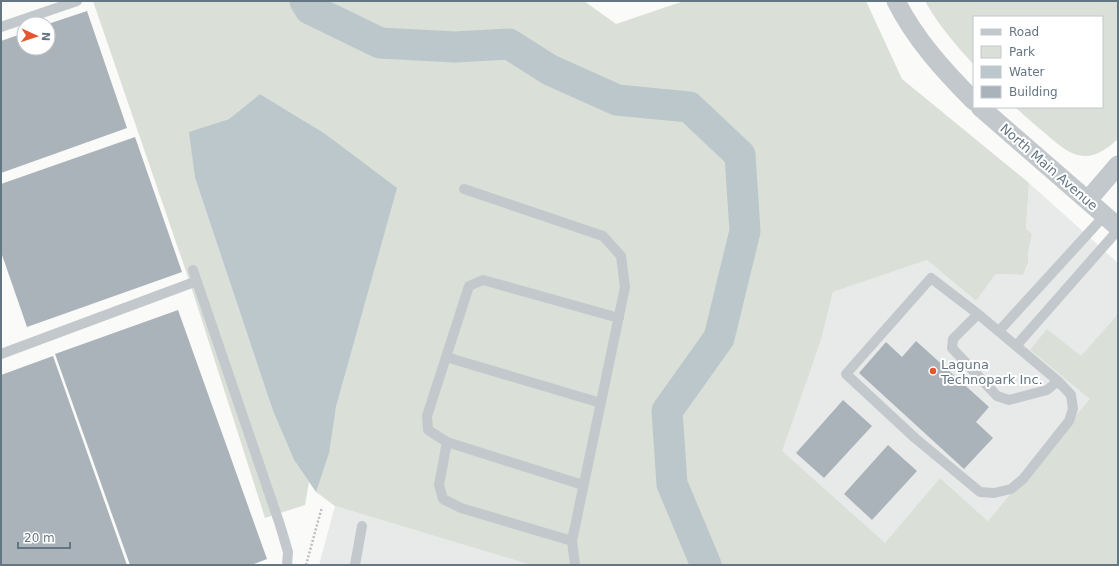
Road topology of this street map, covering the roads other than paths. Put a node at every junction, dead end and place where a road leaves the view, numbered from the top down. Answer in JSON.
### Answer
{"nodes":[{"id":1,"x":77,"y":1,"type":"edge"},
{"id":2,"x":896,"y":1,"type":"edge"},
{"id":3,"x":1,"y":27,"type":"edge"},
{"id":4,"x":973,"y":100,"type":"edge"},
{"id":5,"x":981,"y":108,"type":"edge"},
{"id":6,"x":1118,"y":165,"type":"edge"},
{"id":7,"x":464,"y":189,"type":"dead end"},
{"id":8,"x":1088,"y":200,"type":"junction"},
{"id":9,"x":1112,"y":221,"type":"edge"},
{"id":10,"x":1118,"y":230,"type":"edge"},
{"id":11,"x":193,"y":270,"type":"dead end"},
{"id":12,"x":197,"y":281,"type":"junction"},
{"id":13,"x":978,"y":314,"type":"junction"},
{"id":14,"x":619,"y":318,"type":"junction"},
{"id":15,"x":999,"y":331,"type":"junction"},
{"id":16,"x":1016,"y":346,"type":"junction"},
{"id":17,"x":1,"y":354,"type":"edge"},
{"id":18,"x":446,"y":356,"type":"junction"},
{"id":19,"x":1058,"y":381,"type":"junction"},
{"id":20,"x":601,"y":403,"type":"junction"},
{"id":21,"x":447,"y":442,"type":"junction"},
{"id":22,"x":583,"y":485,"type":"junction"},
{"id":23,"x":362,"y":526,"type":"dead end"},
{"id":24,"x":572,"y":541,"type":"junction"},
{"id":25,"x":287,"y":565,"type":"edge"},
{"id":26,"x":355,"y":565,"type":"edge"},
{"id":27,"x":575,"y":565,"type":"edge"}],
"edges":[{"from":1,"to":3,"type":"lane"},
{"from":2,"to":4,"type":"street"},
{"from":5,"to":8,"type":"street","name":"North Main Avenue"},
{"from":6,"to":8,"type":"street"},
{"from":7,"to":14,"type":"lane"},
{"from":8,"to":9,"type":"street","name":"North Main Avenue"},
{"from":9,"to":15,"type":"lane"},
{"from":10,"to":16,"type":"lane"},
{"from":11,"to":12,"type":"lane"},
{"from":12,"to":17,"type":"lane"},
{"from":12,"to":25,"type":"lane"},
{"from":13,"to":15,"type":"lane"},
{"from":13,"to":19,"type":"lane"},
{"from":13,"to":19,"type":"lane"},
{"from":14,"to":18,"type":"lane"},
{"from":14,"to":20,"type":"lane"},
{"from":15,"to":16,"type":"lane"},
{"from":16,"to":19,"type":"lane"},
{"from":18,"to":20,"type":"lane"},
{"from":18,"to":21,"type":"lane"},
{"from":20,"to":22,"type":"lane"},
{"from":21,"to":22,"type":"lane"},
{"from":21,"to":24,"type":"lane"},
{"from":22,"to":24,"type":"lane"},
{"from":23,"to":26,"type":"lane"},
{"from":24,"to":27,"type":"lane"}]}
